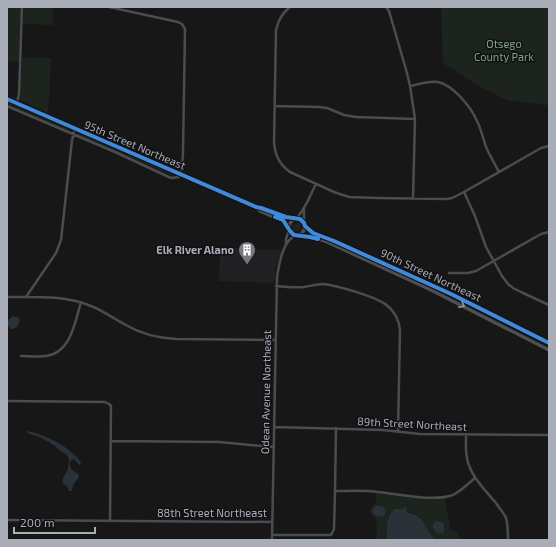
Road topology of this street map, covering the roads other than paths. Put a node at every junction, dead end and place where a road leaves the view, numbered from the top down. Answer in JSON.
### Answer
{"nodes":[{"id":1,"x":22,"y":7,"type":"edge"},
{"id":2,"x":109,"y":7,"type":"edge"},
{"id":3,"x":386,"y":7,"type":"edge"},
{"id":4,"x":289,"y":8,"type":"edge"},
{"id":5,"x":410,"y":86,"type":"junction"},
{"id":6,"x":7,"y":99,"type":"edge"},
{"id":7,"x":18,"y":103,"type":"junction"},
{"id":8,"x":7,"y":106,"type":"edge"},
{"id":9,"x":275,"y":106,"type":"junction"},
{"id":10,"x":415,"y":119,"type":"junction"},
{"id":11,"x":75,"y":128,"type":"junction"},
{"id":12,"x":73,"y":134,"type":"junction"},
{"id":13,"x":549,"y":146,"type":"edge"},
{"id":14,"x":499,"y":172,"type":"junction"},
{"id":15,"x":180,"y":174,"type":"junction"},
{"id":16,"x":316,"y":184,"type":"junction"},
{"id":17,"x":464,"y":192,"type":"junction"},
{"id":18,"x":414,"y":199,"type":"junction"},
{"id":19,"x":256,"y":207,"type":"junction"},
{"id":20,"x":304,"y":208,"type":"junction"},
{"id":21,"x":295,"y":218,"type":"junction"},
{"id":22,"x":305,"y":225,"type":"junction"},
{"id":23,"x":289,"y":230,"type":"junction"},
{"id":24,"x":549,"y":232,"type":"edge"},
{"id":25,"x":298,"y":235,"type":"junction"},
{"id":26,"x":286,"y":245,"type":"junction"},
{"id":27,"x":493,"y":262,"type":"junction"},
{"id":28,"x":449,"y":273,"type":"dead end"},
{"id":29,"x":276,"y":286,"type":"junction"},
{"id":30,"x":7,"y":298,"type":"edge"},
{"id":31,"x":26,"y":298,"type":"junction"},
{"id":32,"x":81,"y":302,"type":"junction"},
{"id":33,"x":549,"y":305,"type":"edge"},
{"id":34,"x":275,"y":340,"type":"junction"},
{"id":35,"x":549,"y":343,"type":"edge"},
{"id":36,"x":549,"y":350,"type":"edge"},
{"id":37,"x":21,"y":356,"type":"dead end"},
{"id":38,"x":7,"y":401,"type":"edge"},
{"id":39,"x":274,"y":427,"type":"junction"},
{"id":40,"x":336,"y":428,"type":"junction"},
{"id":41,"x":398,"y":432,"type":"junction"},
{"id":42,"x":466,"y":434,"type":"junction"},
{"id":43,"x":549,"y":435,"type":"edge"},
{"id":44,"x":111,"y":441,"type":"junction"},
{"id":45,"x":273,"y":447,"type":"junction"},
{"id":46,"x":475,"y":478,"type":"junction"},
{"id":47,"x":335,"y":491,"type":"junction"},
{"id":48,"x":7,"y":520,"type":"edge"},
{"id":49,"x":110,"y":521,"type":"junction"},
{"id":50,"x":272,"y":522,"type":"junction"},
{"id":51,"x":272,"y":535,"type":"junction"},
{"id":52,"x":272,"y":540,"type":"edge"},
{"id":53,"x":508,"y":540,"type":"edge"}],
"edges":[{"from":1,"to":7,"type":"street"},
{"from":2,"to":15,"type":"street"},
{"from":3,"to":5,"type":"street"},
{"from":4,"to":9,"type":"street"},
{"from":5,"to":10,"type":"street"},
{"from":5,"to":14,"type":"street"},
{"from":6,"to":7,"type":"main road","name":"95th Street Northeast"},
{"from":7,"to":11,"type":"main road","name":"95th Street Northeast"},
{"from":8,"to":12,"type":"street"},
{"from":9,"to":10,"type":"street"},
{"from":9,"to":16,"type":"street"},
{"from":10,"to":18,"type":"street"},
{"from":11,"to":12,"type":"street"},
{"from":11,"to":15,"type":"main road","name":"95th Street Northeast"},
{"from":12,"to":15,"type":"street"},
{"from":12,"to":31,"type":"street"},
{"from":13,"to":14,"type":"street"},
{"from":14,"to":17,"type":"street"},
{"from":15,"to":19,"type":"main road","name":"95th Street Northeast"},
{"from":16,"to":18,"type":"street"},
{"from":16,"to":20,"type":"street"},
{"from":17,"to":18,"type":"street"},
{"from":17,"to":27,"type":"street"},
{"from":19,"to":21,"type":"main road"},
{"from":19,"to":23,"type":"main road"},
{"from":20,"to":21,"type":"street"},
{"from":20,"to":22,"type":"street"},
{"from":21,"to":22,"type":"main road"},
{"from":21,"to":23,"type":"main road"},
{"from":22,"to":25,"type":"main road"},
{"from":22,"to":35,"type":"main road","name":"90th Street Northeast"},
{"from":23,"to":25,"type":"main road"},
{"from":23,"to":26,"type":"street","name":"Odean Avenue Northeast"},
{"from":24,"to":27,"type":"street"},
{"from":25,"to":26,"type":"street","name":"Odean Avenue Northeast"},
{"from":25,"to":36,"type":"main road","name":"90th Street Northeast","one_way":true},
{"from":26,"to":29,"type":"street","name":"Odean Avenue Northeast"},
{"from":27,"to":28,"type":"street"},
{"from":27,"to":33,"type":"street"},
{"from":29,"to":34,"type":"street","name":"Odean Avenue Northeast"},
{"from":29,"to":41,"type":"street"},
{"from":30,"to":31,"type":"street"},
{"from":31,"to":32,"type":"street"},
{"from":32,"to":34,"type":"street"},
{"from":32,"to":37,"type":"street"},
{"from":34,"to":39,"type":"street","name":"Odean Avenue Northeast"},
{"from":38,"to":44,"type":"street"},
{"from":39,"to":40,"type":"street","name":"89th Street Northeast"},
{"from":39,"to":45,"type":"street","name":"Odean Avenue Northeast"},
{"from":40,"to":41,"type":"street","name":"89th Street Northeast"},
{"from":40,"to":47,"type":"street"},
{"from":41,"to":42,"type":"street","name":"89th Street Northeast"},
{"from":42,"to":43,"type":"street","name":"89th Street Northeast"},
{"from":42,"to":46,"type":"street"},
{"from":44,"to":45,"type":"street"},
{"from":44,"to":49,"type":"street"},
{"from":45,"to":50,"type":"street","name":"Odean Avenue Northeast"},
{"from":46,"to":47,"type":"street"},
{"from":46,"to":53,"type":"street"},
{"from":47,"to":51,"type":"street","name":"88th Street Northeast"},
{"from":48,"to":49,"type":"street","name":"88th Street Northeast"},
{"from":49,"to":50,"type":"street","name":"88th Street Northeast"},
{"from":50,"to":51,"type":"street","name":"Odean Avenue Northeast"},
{"from":51,"to":52,"type":"street","name":"Odean Avenue Northeast"}]}
